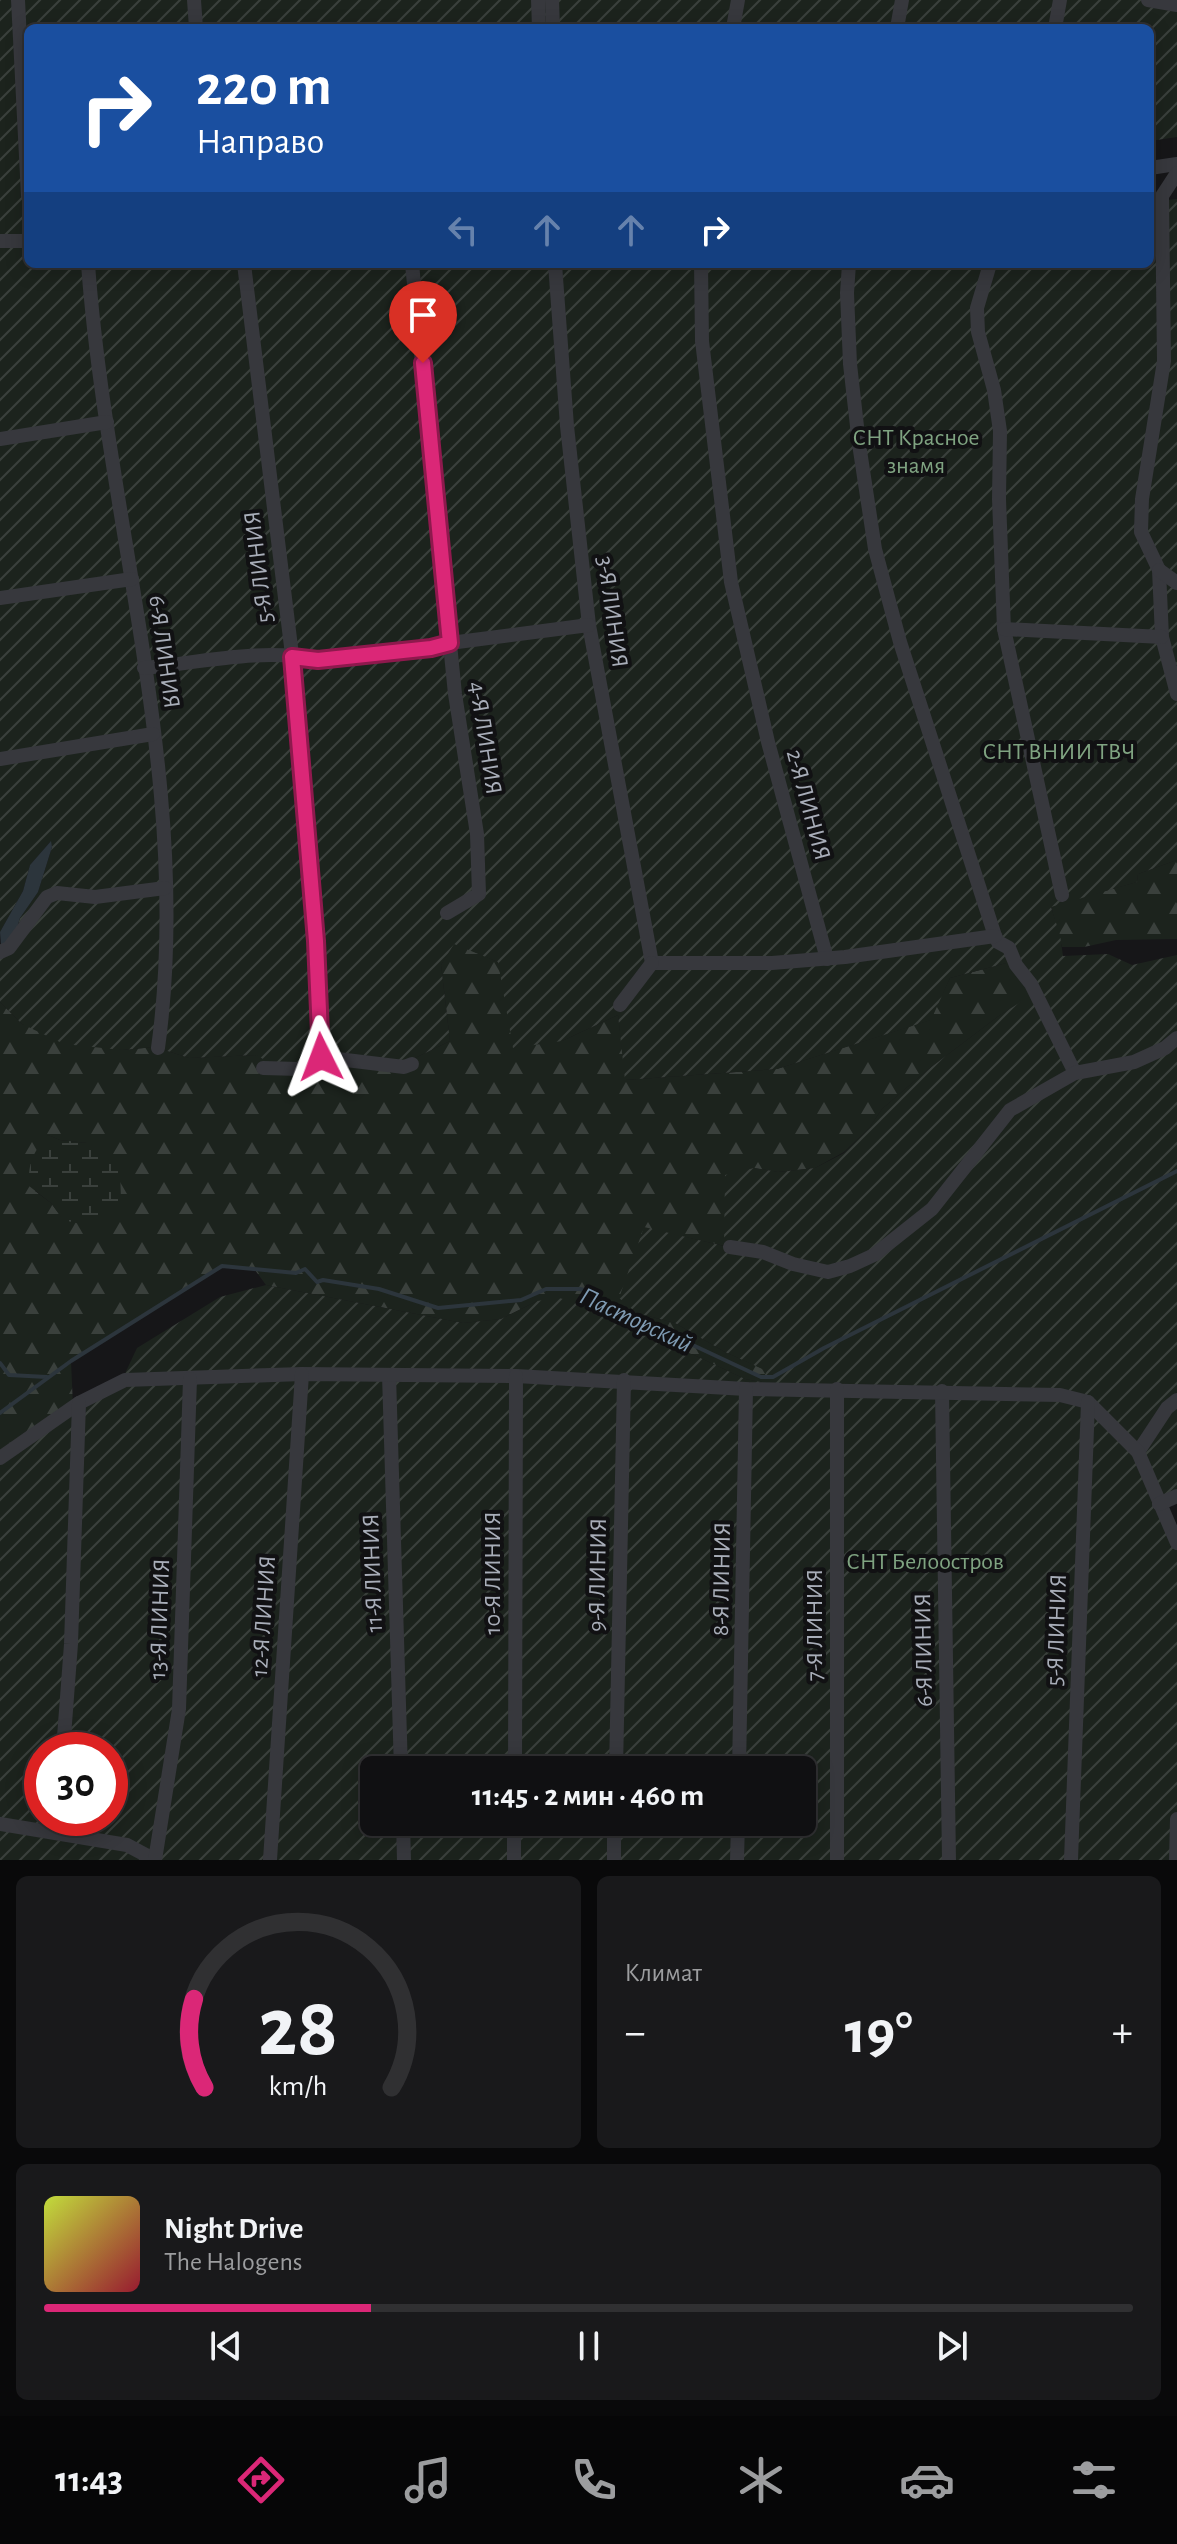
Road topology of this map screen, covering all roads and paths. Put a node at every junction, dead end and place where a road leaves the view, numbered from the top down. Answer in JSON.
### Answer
{"nodes":[{"id":1,"x":18,"y":0,"type":"edge"},
{"id":2,"x":194,"y":0,"type":"edge"},
{"id":3,"x":538,"y":0,"type":"edge"},
{"id":4,"x":552,"y":0,"type":"edge"},
{"id":5,"x":738,"y":0,"type":"edge"},
{"id":6,"x":902,"y":0,"type":"edge"},
{"id":7,"x":1060,"y":0,"type":"edge"},
{"id":8,"x":1148,"y":0,"type":"edge"},
{"id":9,"x":1177,"y":5,"type":"edge"},
{"id":10,"x":196,"y":24,"type":"edge"},
{"id":11,"x":539,"y":24,"type":"edge"},
{"id":12,"x":553,"y":24,"type":"edge"},
{"id":13,"x":734,"y":24,"type":"edge"},
{"id":14,"x":898,"y":24,"type":"edge"},
{"id":15,"x":1056,"y":24,"type":"edge"},
{"id":16,"x":24,"y":118,"type":"edge"},
{"id":17,"x":1177,"y":164,"type":"edge"},
{"id":18,"x":1154,"y":167,"type":"edge"},
{"id":19,"x":1177,"y":173,"type":"edge"},
{"id":20,"x":0,"y":241,"type":"edge"},
{"id":21,"x":24,"y":241,"type":"edge"},
{"id":22,"x":88,"y":268,"type":"edge"},
{"id":23,"x":244,"y":268,"type":"edge"},
{"id":24,"x":412,"y":268,"type":"edge"},
{"id":25,"x":555,"y":268,"type":"edge"},
{"id":26,"x":701,"y":268,"type":"edge"},
{"id":27,"x":849,"y":268,"type":"edge"},
{"id":28,"x":989,"y":268,"type":"edge"},
{"id":29,"x":107,"y":422,"type":"junction"},
{"id":30,"x":0,"y":439,"type":"edge"},
{"id":31,"x":1159,"y":570,"type":"junction"},
{"id":32,"x":132,"y":579,"type":"junction"},
{"id":33,"x":1176,"y":582,"type":"edge"},
{"id":34,"x":1162,"y":592,"type":"junction"},
{"id":35,"x":0,"y":598,"type":"edge"},
{"id":36,"x":589,"y":625,"type":"junction"},
{"id":37,"x":1004,"y":629,"type":"junction"},
{"id":38,"x":1162,"y":637,"type":"junction"},
{"id":39,"x":450,"y":643,"type":"junction"},
{"id":40,"x":292,"y":657,"type":"junction"},
{"id":41,"x":144,"y":668,"type":"junction"},
{"id":42,"x":1177,"y":694,"type":"edge"},
{"id":43,"x":153,"y":734,"type":"junction"},
{"id":44,"x":0,"y":759,"type":"edge"},
{"id":45,"x":165,"y":888,"type":"junction"},
{"id":46,"x":1062,"y":895,"type":"dead end"},
{"id":47,"x":447,"y":913,"type":"dead end"},
{"id":48,"x":995,"y":936,"type":"junction"},
{"id":49,"x":0,"y":952,"type":"edge"},
{"id":50,"x":827,"y":959,"type":"junction"},
{"id":51,"x":652,"y":963,"type":"junction"},
{"id":52,"x":620,"y":1005,"type":"dead end"},
{"id":53,"x":1177,"y":1038,"type":"edge"},
{"id":54,"x":158,"y":1048,"type":"dead end"},
{"id":55,"x":321,"y":1057,"type":"junction"},
{"id":56,"x":412,"y":1064,"type":"dead end"},
{"id":57,"x":263,"y":1068,"type":"dead end"},
{"id":58,"x":1075,"y":1073,"type":"junction"},
{"id":59,"x":730,"y":1247,"type":"dead end"},
{"id":60,"x":302,"y":1374,"type":"junction"},
{"id":61,"x":389,"y":1375,"type":"junction"},
{"id":62,"x":516,"y":1376,"type":"junction"},
{"id":63,"x":190,"y":1379,"type":"junction"},
{"id":64,"x":624,"y":1380,"type":"junction"},
{"id":65,"x":746,"y":1389,"type":"junction"},
{"id":66,"x":837,"y":1389,"type":"junction"},
{"id":67,"x":942,"y":1391,"type":"junction"},
{"id":68,"x":1177,"y":1400,"type":"edge"},
{"id":69,"x":1088,"y":1402,"type":"junction"},
{"id":70,"x":79,"y":1403,"type":"junction"},
{"id":71,"x":1138,"y":1452,"type":"junction"},
{"id":72,"x":0,"y":1458,"type":"edge"},
{"id":73,"x":1177,"y":1496,"type":"edge"},
{"id":74,"x":1159,"y":1504,"type":"junction"},
{"id":75,"x":1177,"y":1543,"type":"edge"},
{"id":76,"x":64,"y":1732,"type":"edge"},
{"id":77,"x":401,"y":1756,"type":"edge"},
{"id":78,"x":515,"y":1756,"type":"edge"},
{"id":79,"x":616,"y":1756,"type":"edge"},
{"id":80,"x":739,"y":1756,"type":"edge"},
{"id":81,"x":1177,"y":1819,"type":"edge"},
{"id":82,"x":0,"y":1824,"type":"edge"},
{"id":83,"x":24,"y":1828,"type":"edge"},
{"id":84,"x":70,"y":1836,"type":"edge"},
{"id":85,"x":403,"y":1836,"type":"edge"},
{"id":86,"x":514,"y":1836,"type":"edge"},
{"id":87,"x":614,"y":1836,"type":"edge"},
{"id":88,"x":738,"y":1836,"type":"edge"},
{"id":89,"x":155,"y":1860,"type":"edge"},
{"id":90,"x":270,"y":1860,"type":"edge"},
{"id":91,"x":404,"y":1860,"type":"edge"},
{"id":92,"x":514,"y":1860,"type":"edge"},
{"id":93,"x":614,"y":1860,"type":"edge"},
{"id":94,"x":737,"y":1860,"type":"edge"},
{"id":95,"x":837,"y":1860,"type":"edge"},
{"id":96,"x":949,"y":1860,"type":"edge"},
{"id":97,"x":1071,"y":1860,"type":"edge"},
{"id":98,"x":1176,"y":1860,"type":"edge"}],
"edges":[{"from":1,"to":16,"type":"street"},
{"from":2,"to":10,"type":"street"},
{"from":3,"to":11,"type":"street"},
{"from":4,"to":12,"type":"street"},
{"from":5,"to":13,"type":"street"},
{"from":6,"to":14,"type":"street"},
{"from":7,"to":15,"type":"street"},
{"from":8,"to":9,"type":"street"},
{"from":17,"to":18,"type":"street"},
{"from":19,"to":31,"type":"street"},
{"from":20,"to":21,"type":"street"},
{"from":22,"to":29,"type":"street","name":"6-Я ЛИНИЯ"},
{"from":23,"to":40,"type":"street","name":"5-Я ЛИНИЯ"},
{"from":24,"to":39,"type":"street","name":"4-Я ЛИНИЯ"},
{"from":25,"to":36,"type":"street","name":"3-Я ЛИНИЯ"},
{"from":26,"to":50,"type":"street","name":"2-Я ЛИНИЯ"},
{"from":27,"to":48,"type":"street"},
{"from":28,"to":37,"type":"street"},
{"from":29,"to":30,"type":"street"},
{"from":29,"to":32,"type":"street","name":"6-Я ЛИНИЯ"},
{"from":31,"to":33,"type":"street"},
{"from":31,"to":34,"type":"street"},
{"from":32,"to":35,"type":"street"},
{"from":32,"to":41,"type":"street","name":"6-Я ЛИНИЯ"},
{"from":33,"to":34,"type":"street"},
{"from":34,"to":38,"type":"street"},
{"from":36,"to":39,"type":"street"},
{"from":36,"to":51,"type":"street","name":"3-Я ЛИНИЯ"},
{"from":37,"to":38,"type":"street"},
{"from":37,"to":46,"type":"street"},
{"from":38,"to":42,"type":"street"},
{"from":39,"to":40,"type":"street"},
{"from":39,"to":47,"type":"street","name":"4-Я ЛИНИЯ"},
{"from":40,"to":41,"type":"street"},
{"from":40,"to":55,"type":"street","name":"5-Я ЛИНИЯ"},
{"from":41,"to":43,"type":"street","name":"6-Я ЛИНИЯ"},
{"from":43,"to":44,"type":"street"},
{"from":43,"to":45,"type":"street","name":"6-Я ЛИНИЯ"},
{"from":45,"to":49,"type":"street"},
{"from":45,"to":54,"type":"street","name":"6-Я ЛИНИЯ"},
{"from":48,"to":50,"type":"street"},
{"from":48,"to":58,"type":"street"},
{"from":50,"to":51,"type":"street"},
{"from":51,"to":52,"type":"street"},
{"from":53,"to":58,"type":"street"},
{"from":55,"to":56,"type":"street"},
{"from":55,"to":57,"type":"street"},
{"from":58,"to":59,"type":"street"},
{"from":60,"to":61,"type":"street"},
{"from":60,"to":63,"type":"street"},
{"from":60,"to":90,"type":"street","name":"12-Я ЛИНИЯ"},
{"from":61,"to":62,"type":"street"},
{"from":61,"to":77,"type":"street","name":"11-Я ЛИНИЯ"},
{"from":62,"to":64,"type":"street"},
{"from":62,"to":78,"type":"street","name":"10-Я ЛИНИЯ"},
{"from":63,"to":70,"type":"street"},
{"from":63,"to":89,"type":"street","name":"13-Я ЛИНИЯ"},
{"from":64,"to":65,"type":"street"},
{"from":64,"to":79,"type":"street","name":"9-Я ЛИНИЯ"},
{"from":65,"to":66,"type":"street"},
{"from":65,"to":80,"type":"street","name":"8-Я ЛИНИЯ"},
{"from":66,"to":67,"type":"street"},
{"from":66,"to":95,"type":"street","name":"7-Я ЛИНИЯ"},
{"from":67,"to":69,"type":"street"},
{"from":67,"to":96,"type":"street","name":"6-Я ЛИНИЯ"},
{"from":68,"to":71,"type":"street"},
{"from":69,"to":71,"type":"street"},
{"from":69,"to":97,"type":"street","name":"5-Я ЛИНИЯ"},
{"from":70,"to":72,"type":"street"},
{"from":70,"to":76,"type":"street"},
{"from":71,"to":74,"type":"street"},
{"from":73,"to":74,"type":"street"},
{"from":74,"to":75,"type":"street"},
{"from":81,"to":98,"type":"street"},
{"from":82,"to":83,"type":"street"},
{"from":84,"to":89,"type":"street"},
{"from":85,"to":91,"type":"street"},
{"from":86,"to":92,"type":"street"},
{"from":87,"to":93,"type":"street"},
{"from":88,"to":94,"type":"street"}]}
